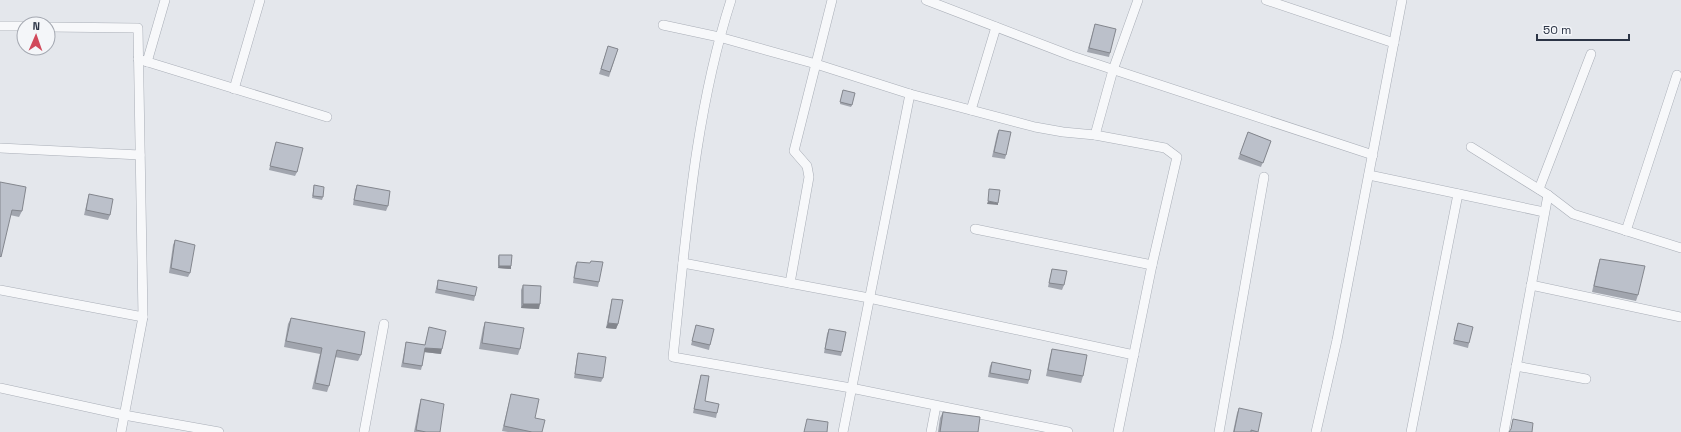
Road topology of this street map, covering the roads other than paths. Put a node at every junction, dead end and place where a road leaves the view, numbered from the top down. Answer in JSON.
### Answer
{"nodes":[{"id":1,"x":165,"y":0,"type":"edge"},
{"id":2,"x":260,"y":0,"type":"edge"},
{"id":3,"x":731,"y":0,"type":"edge"},
{"id":4,"x":832,"y":0,"type":"edge"},
{"id":5,"x":926,"y":0,"type":"edge"},
{"id":6,"x":1138,"y":0,"type":"edge"},
{"id":7,"x":1266,"y":0,"type":"edge"},
{"id":8,"x":1402,"y":0,"type":"edge"},
{"id":9,"x":663,"y":25,"type":"dead end"},
{"id":10,"x":0,"y":26,"type":"edge"},
{"id":11,"x":16,"y":26,"type":"edge"},
{"id":12,"x":56,"y":27,"type":"edge"},
{"id":13,"x":996,"y":27,"type":"junction"},
{"id":14,"x":719,"y":37,"type":"junction"},
{"id":15,"x":1394,"y":43,"type":"junction"},
{"id":16,"x":1591,"y":54,"type":"dead end"},
{"id":17,"x":138,"y":59,"type":"junction"},
{"id":18,"x":147,"y":62,"type":"junction"},
{"id":19,"x":816,"y":64,"type":"junction"},
{"id":20,"x":1113,"y":70,"type":"junction"},
{"id":21,"x":1677,"y":75,"type":"dead end"},
{"id":22,"x":234,"y":89,"type":"junction"},
{"id":23,"x":910,"y":94,"type":"junction"},
{"id":24,"x":971,"y":110,"type":"junction"},
{"id":25,"x":327,"y":117,"type":"dead end"},
{"id":26,"x":1095,"y":135,"type":"junction"},
{"id":27,"x":1471,"y":147,"type":"dead end"},
{"id":28,"x":0,"y":148,"type":"edge"},
{"id":29,"x":140,"y":155,"type":"junction"},
{"id":30,"x":1372,"y":155,"type":"junction"},
{"id":31,"x":1369,"y":175,"type":"junction"},
{"id":32,"x":1264,"y":177,"type":"dead end"},
{"id":33,"x":1539,"y":189,"type":"junction"},
{"id":34,"x":1458,"y":194,"type":"junction"},
{"id":35,"x":1548,"y":195,"type":"junction"},
{"id":36,"x":1544,"y":212,"type":"junction"},
{"id":37,"x":975,"y":229,"type":"dead end"},
{"id":38,"x":1626,"y":231,"type":"junction"},
{"id":39,"x":1681,"y":248,"type":"edge"},
{"id":40,"x":683,"y":263,"type":"junction"},
{"id":41,"x":1152,"y":265,"type":"junction"},
{"id":42,"x":790,"y":283,"type":"junction"},
{"id":43,"x":1531,"y":285,"type":"junction"},
{"id":44,"x":0,"y":290,"type":"edge"},
{"id":45,"x":869,"y":298,"type":"junction"},
{"id":46,"x":143,"y":317,"type":"junction"},
{"id":47,"x":1681,"y":318,"type":"edge"},
{"id":48,"x":384,"y":324,"type":"dead end"},
{"id":49,"x":1134,"y":355,"type":"junction"},
{"id":50,"x":1516,"y":366,"type":"junction"},
{"id":51,"x":1586,"y":379,"type":"dead end"},
{"id":52,"x":0,"y":388,"type":"edge"},
{"id":53,"x":851,"y":388,"type":"junction"},
{"id":54,"x":936,"y":406,"type":"junction"},
{"id":55,"x":124,"y":415,"type":"junction"},
{"id":56,"x":1026,"y":428,"type":"edge"},
{"id":57,"x":121,"y":432,"type":"edge"},
{"id":58,"x":219,"y":432,"type":"edge"},
{"id":59,"x":364,"y":432,"type":"edge"},
{"id":60,"x":843,"y":432,"type":"edge"},
{"id":61,"x":931,"y":432,"type":"edge"},
{"id":62,"x":1068,"y":432,"type":"edge"},
{"id":63,"x":1118,"y":432,"type":"edge"},
{"id":64,"x":1219,"y":432,"type":"edge"},
{"id":65,"x":1316,"y":432,"type":"edge"},
{"id":66,"x":1411,"y":432,"type":"edge"},
{"id":67,"x":1504,"y":432,"type":"edge"}],
"edges":[{"from":1,"to":18,"type":"street"},
{"from":2,"to":22,"type":"street"},
{"from":3,"to":14,"type":"street"},
{"from":4,"to":19,"type":"street"},
{"from":5,"to":13,"type":"street"},
{"from":6,"to":20,"type":"street"},
{"from":7,"to":15,"type":"street"},
{"from":8,"to":15,"type":"street"},
{"from":9,"to":14,"type":"street"},
{"from":10,"to":11,"type":"street"},
{"from":12,"to":17,"type":"street"},
{"from":13,"to":20,"type":"street"},
{"from":13,"to":24,"type":"street"},
{"from":14,"to":19,"type":"street"},
{"from":14,"to":40,"type":"street"},
{"from":15,"to":30,"type":"street"},
{"from":16,"to":33,"type":"street"},
{"from":17,"to":18,"type":"street"},
{"from":17,"to":29,"type":"street"},
{"from":18,"to":22,"type":"street"},
{"from":19,"to":23,"type":"street"},
{"from":19,"to":42,"type":"street"},
{"from":20,"to":26,"type":"street"},
{"from":20,"to":30,"type":"street"},
{"from":21,"to":38,"type":"street"},
{"from":22,"to":25,"type":"street"},
{"from":23,"to":24,"type":"street"},
{"from":23,"to":45,"type":"street"},
{"from":24,"to":26,"type":"street"},
{"from":26,"to":41,"type":"street"},
{"from":27,"to":33,"type":"street"},
{"from":28,"to":29,"type":"street"},
{"from":29,"to":46,"type":"street"},
{"from":30,"to":31,"type":"street"},
{"from":31,"to":34,"type":"street"},
{"from":31,"to":65,"type":"street"},
{"from":32,"to":64,"type":"street"},
{"from":33,"to":35,"type":"street"},
{"from":34,"to":36,"type":"street"},
{"from":34,"to":66,"type":"street"},
{"from":35,"to":36,"type":"street"},
{"from":35,"to":38,"type":"street"},
{"from":36,"to":43,"type":"street"},
{"from":37,"to":41,"type":"street"},
{"from":38,"to":39,"type":"street"},
{"from":40,"to":42,"type":"street"},
{"from":40,"to":53,"type":"street"},
{"from":41,"to":49,"type":"street"},
{"from":42,"to":45,"type":"street"},
{"from":43,"to":47,"type":"street"},
{"from":43,"to":50,"type":"street"},
{"from":44,"to":46,"type":"street"},
{"from":45,"to":49,"type":"street"},
{"from":45,"to":53,"type":"street"},
{"from":46,"to":55,"type":"street"},
{"from":48,"to":59,"type":"street"},
{"from":49,"to":63,"type":"street"},
{"from":50,"to":51,"type":"street"},
{"from":50,"to":67,"type":"street"},
{"from":52,"to":55,"type":"street"},
{"from":53,"to":54,"type":"street"},
{"from":53,"to":60,"type":"street"},
{"from":54,"to":56,"type":"street"},
{"from":54,"to":61,"type":"street"},
{"from":55,"to":57,"type":"street"},
{"from":55,"to":58,"type":"street"},
{"from":56,"to":62,"type":"street"}]}
